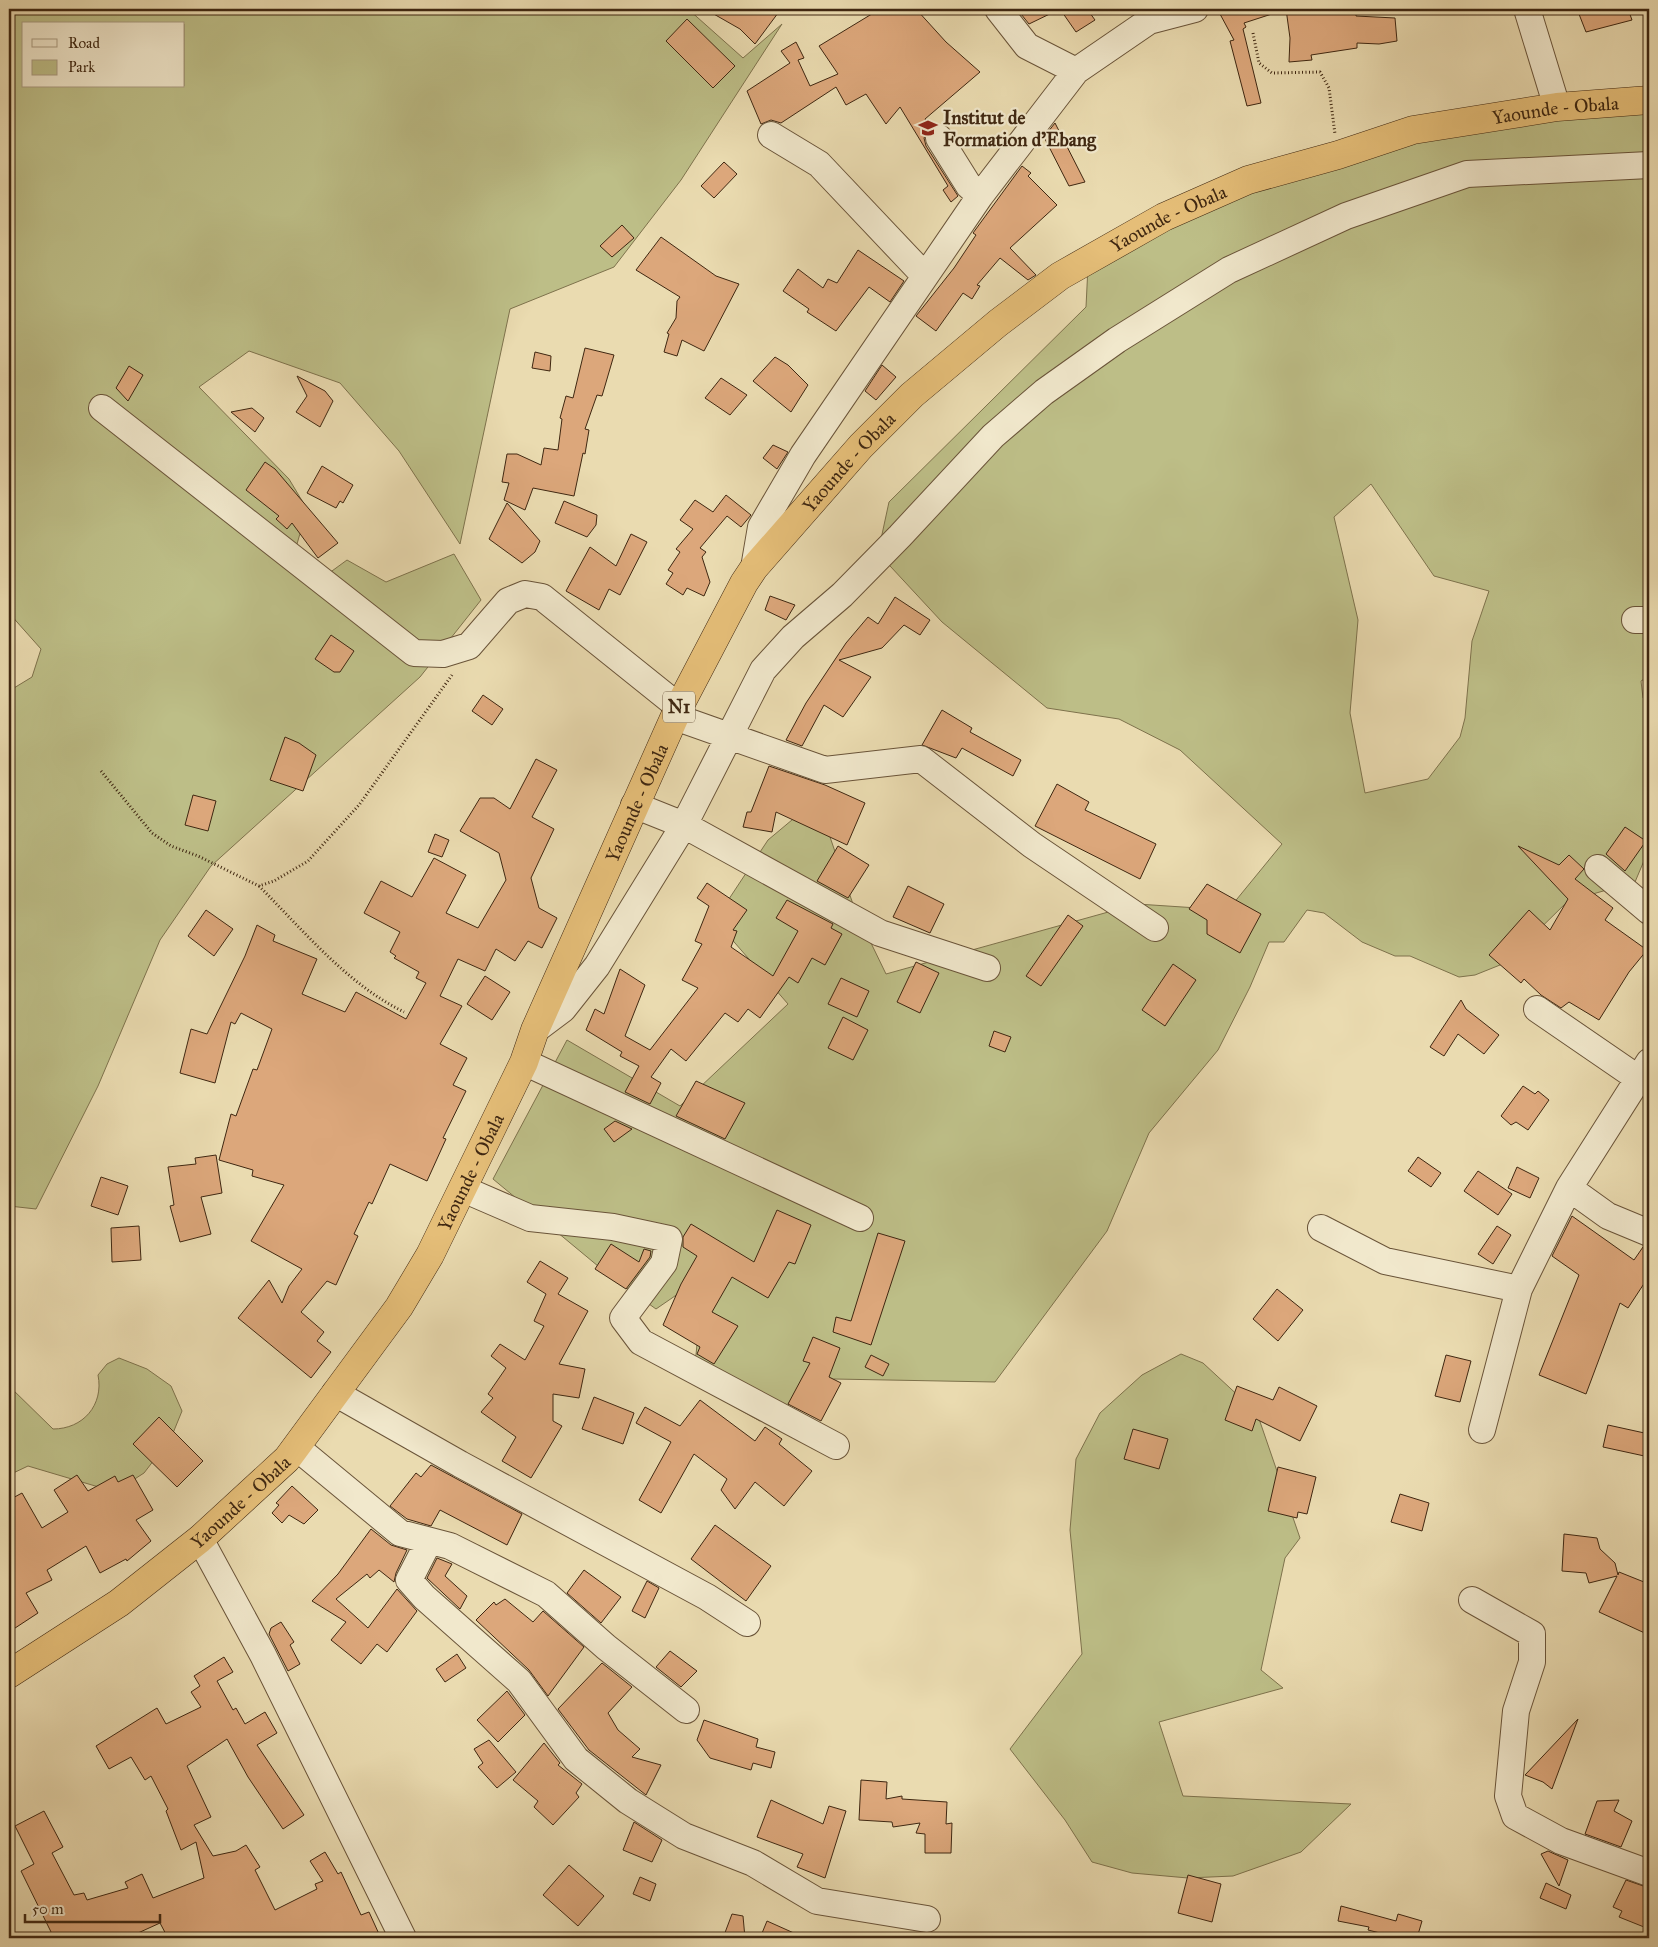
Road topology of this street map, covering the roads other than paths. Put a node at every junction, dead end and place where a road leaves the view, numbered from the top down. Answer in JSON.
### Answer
{"nodes":[{"id":1,"x":998,"y":9,"type":"edge"},
{"id":2,"x":1195,"y":9,"type":"edge"},
{"id":3,"x":1527,"y":9,"type":"edge"},
{"id":4,"x":1076,"y":71,"type":"junction"},
{"id":5,"x":1649,"y":100,"type":"edge"},
{"id":6,"x":1556,"y":107,"type":"junction"},
{"id":7,"x":771,"y":135,"type":"dead end"},
{"id":8,"x":939,"y":138,"type":"dead end"},
{"id":9,"x":1649,"y":165,"type":"edge"},
{"id":10,"x":980,"y":196,"type":"junction"},
{"id":11,"x":924,"y":276,"type":"junction"},
{"id":12,"x":102,"y":408,"type":"dead end"},
{"id":13,"x":754,"y":568,"type":"junction"},
{"id":14,"x":677,"y":712,"type":"junction"},
{"id":15,"x":728,"y":736,"type":"junction"},
{"id":16,"x":634,"y":805,"type":"junction"},
{"id":17,"x":684,"y":824,"type":"junction"},
{"id":18,"x":1598,"y":868,"type":"dead end"},
{"id":19,"x":1649,"y":911,"type":"edge"},
{"id":20,"x":1154,"y":928,"type":"dead end"},
{"id":21,"x":987,"y":968,"type":"dead end"},
{"id":22,"x":1537,"y":1009,"type":"dead end"},
{"id":23,"x":535,"y":1030,"type":"junction"},
{"id":24,"x":524,"y":1062,"type":"junction"},
{"id":25,"x":1644,"y":1070,"type":"edge"},
{"id":26,"x":1568,"y":1188,"type":"junction"},
{"id":27,"x":463,"y":1189,"type":"junction"},
{"id":28,"x":860,"y":1218,"type":"dead end"},
{"id":29,"x":1321,"y":1228,"type":"dead end"},
{"id":30,"x":1649,"y":1232,"type":"edge"},
{"id":31,"x":1519,"y":1289,"type":"junction"},
{"id":32,"x":336,"y":1393,"type":"junction"},
{"id":33,"x":1482,"y":1430,"type":"dead end"},
{"id":34,"x":836,"y":1446,"type":"dead end"},
{"id":35,"x":296,"y":1447,"type":"junction"},
{"id":36,"x":200,"y":1539,"type":"junction"},
{"id":37,"x":430,"y":1541,"type":"junction"},
{"id":38,"x":1472,"y":1600,"type":"dead end"},
{"id":39,"x":747,"y":1623,"type":"dead end"},
{"id":40,"x":9,"y":1674,"type":"edge"},
{"id":41,"x":686,"y":1710,"type":"dead end"},
{"id":42,"x":1649,"y":1873,"type":"edge"},
{"id":43,"x":927,"y":1919,"type":"dead end"},
{"id":44,"x":403,"y":1938,"type":"edge"}],
"edges":[{"from":1,"to":4,"type":"street"},
{"from":2,"to":4,"type":"street"},
{"from":3,"to":6,"type":"street"},
{"from":4,"to":10,"type":"street"},
{"from":5,"to":6,"type":"highway","name":"Yaounde - Obala","number":"N1"},
{"from":6,"to":13,"type":"highway","name":"Yaounde - Obala","number":"N1"},
{"from":7,"to":11,"type":"street"},
{"from":8,"to":10,"type":"street"},
{"from":9,"to":15,"type":"street"},
{"from":10,"to":11,"type":"street"},
{"from":11,"to":13,"type":"street"},
{"from":12,"to":14,"type":"street"},
{"from":13,"to":14,"type":"highway","name":"Yaounde - Obala","number":"N1"},
{"from":14,"to":15,"type":"street"},
{"from":14,"to":16,"type":"highway","name":"Yaounde - Obala","number":"N1"},
{"from":15,"to":17,"type":"street"},
{"from":15,"to":20,"type":"street"},
{"from":16,"to":17,"type":"street"},
{"from":16,"to":23,"type":"highway","name":"Yaounde - Obala","number":"N1"},
{"from":17,"to":21,"type":"street"},
{"from":17,"to":23,"type":"street"},
{"from":18,"to":19,"type":"street"},
{"from":22,"to":25,"type":"street"},
{"from":23,"to":24,"type":"highway","name":"Yaounde - Obala","number":"N1"},
{"from":24,"to":27,"type":"highway","name":"Yaounde - Obala","number":"N1"},
{"from":24,"to":28,"type":"street"},
{"from":25,"to":26,"type":"street"},
{"from":26,"to":30,"type":"street"},
{"from":26,"to":31,"type":"street"},
{"from":27,"to":32,"type":"highway","name":"Yaounde - Obala","number":"N1"},
{"from":27,"to":34,"type":"street"},
{"from":29,"to":31,"type":"street"},
{"from":31,"to":33,"type":"street"},
{"from":32,"to":35,"type":"highway","name":"Yaounde - Obala","number":"N1"},
{"from":32,"to":39,"type":"street"},
{"from":35,"to":36,"type":"highway","name":"Yaounde - Obala","number":"N1"},
{"from":35,"to":37,"type":"street"},
{"from":36,"to":40,"type":"highway","name":"Yaounde - Obala","number":"N1"},
{"from":36,"to":44,"type":"street"},
{"from":37,"to":41,"type":"street"},
{"from":37,"to":43,"type":"street"},
{"from":38,"to":42,"type":"street"}]}
